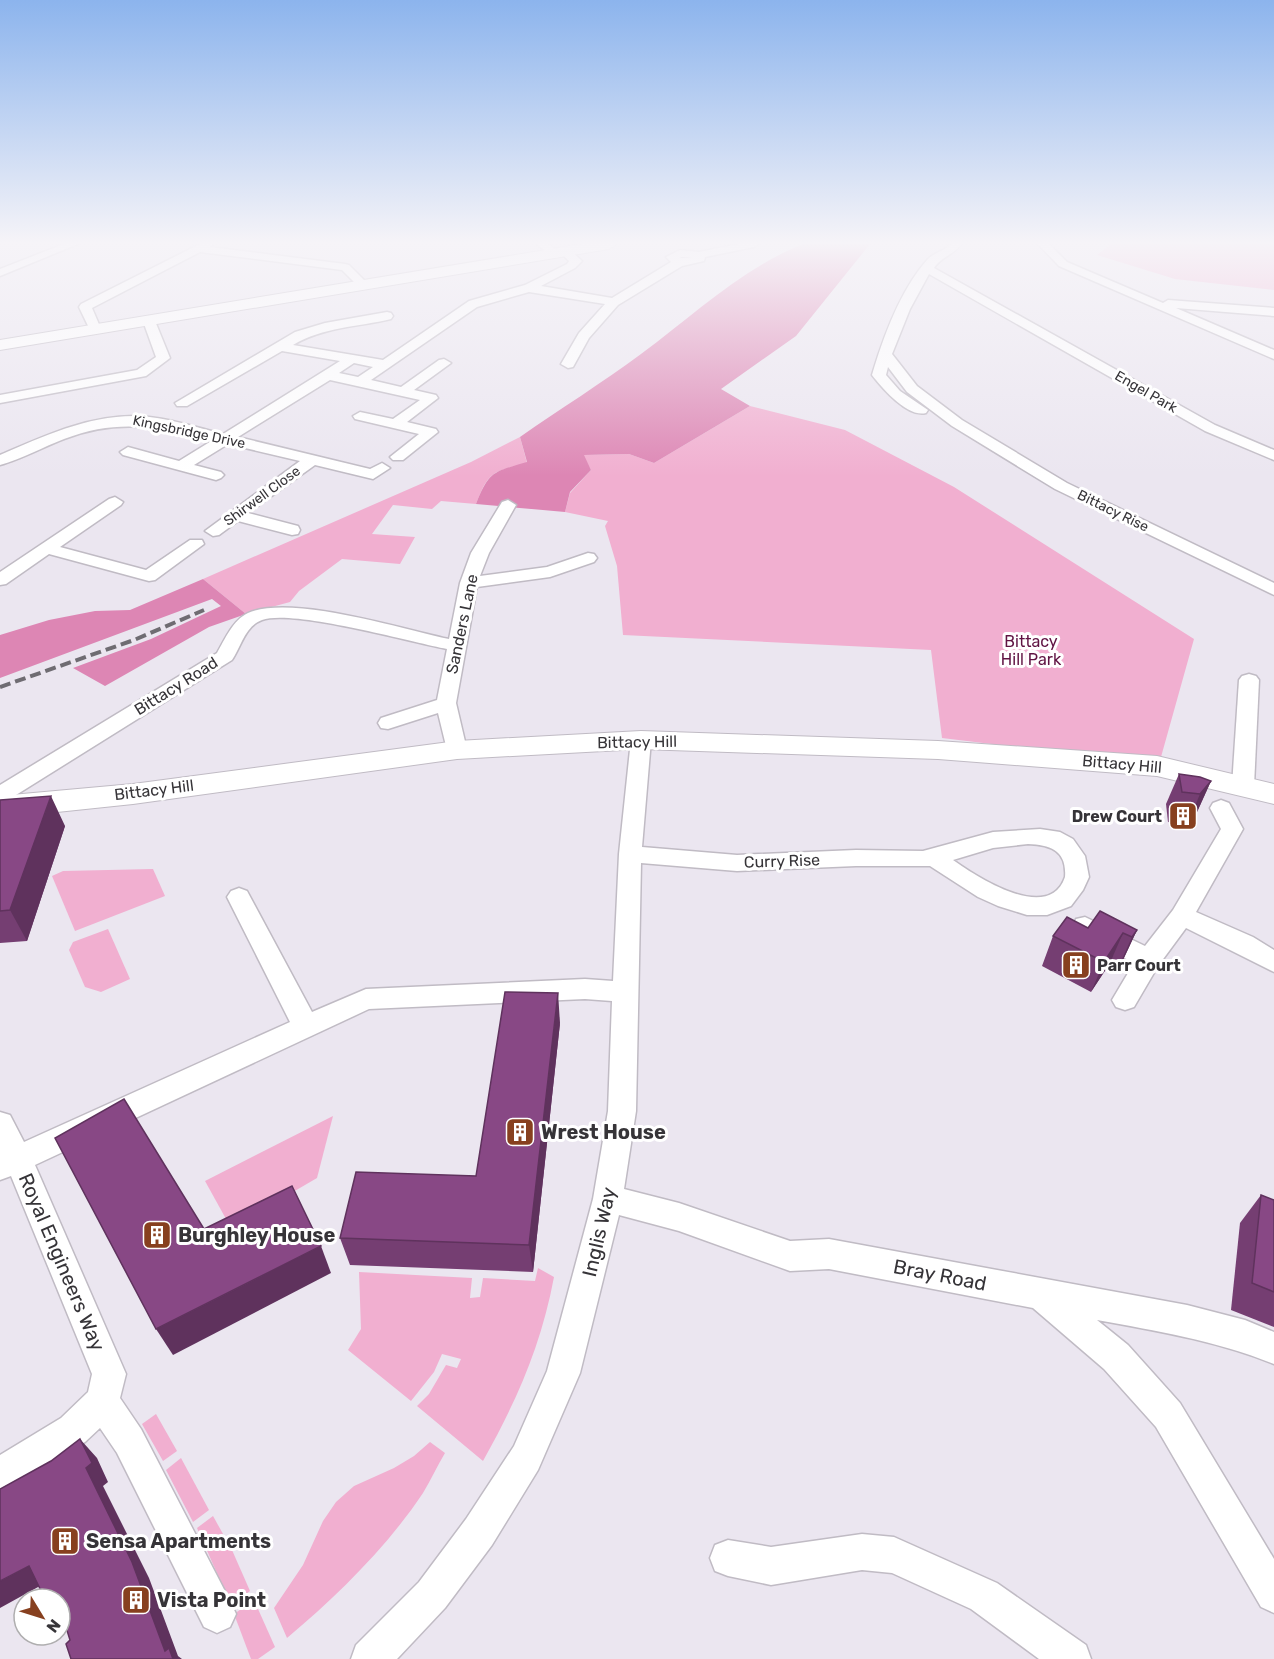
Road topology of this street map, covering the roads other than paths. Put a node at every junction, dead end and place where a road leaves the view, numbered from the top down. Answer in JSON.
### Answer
{"nodes":[{"id":1,"x":92,"y":321,"type":"edge"},
{"id":2,"x":146,"y":321,"type":"edge"},
{"id":3,"x":149,"y":321,"type":"edge"},
{"id":4,"x":356,"y":321,"type":"edge"},
{"id":5,"x":448,"y":321,"type":"edge"},
{"id":6,"x":597,"y":321,"type":"edge"},
{"id":7,"x":897,"y":321,"type":"edge"},
{"id":8,"x":1022,"y":321,"type":"edge"},
{"id":9,"x":1194,"y":321,"type":"edge"},
{"id":10,"x":1222,"y":321,"type":"edge"},
{"id":11,"x":95,"y":329,"type":"junction"},
{"id":12,"x":1211,"y":329,"type":"junction"},
{"id":13,"x":0,"y":345,"type":"edge"},
{"id":14,"x":278,"y":346,"type":"junction"},
{"id":15,"x":1274,"y":355,"type":"edge"},
{"id":16,"x":352,"y":358,"type":"junction"},
{"id":17,"x":444,"y":363,"type":"dead end"},
{"id":18,"x":568,"y":364,"type":"dead end"},
{"id":19,"x":386,"y":365,"type":"junction"},
{"id":20,"x":327,"y":375,"type":"junction"},
{"id":21,"x":360,"y":382,"type":"junction"},
{"id":22,"x":404,"y":392,"type":"junction"},
{"id":23,"x":0,"y":399,"type":"edge"},
{"id":24,"x":182,"y":403,"type":"dead end"},
{"id":25,"x":360,"y":416,"type":"dead end"},
{"id":26,"x":396,"y":424,"type":"junction"},
{"id":27,"x":225,"y":439,"type":"junction"},
{"id":28,"x":128,"y":452,"type":"dead end"},
{"id":29,"x":1274,"y":455,"type":"edge"},
{"id":30,"x":398,"y":457,"type":"dead end"},
{"id":31,"x":0,"y":460,"type":"edge"},
{"id":32,"x":312,"y":460,"type":"junction"},
{"id":33,"x":181,"y":466,"type":"junction"},
{"id":34,"x":382,"y":468,"type":"dead end"},
{"id":35,"x":216,"y":475,"type":"dead end"},
{"id":36,"x":115,"y":502,"type":"dead end"},
{"id":37,"x":508,"y":506,"type":"dead end"},
{"id":38,"x":236,"y":514,"type":"junction"},
{"id":39,"x":292,"y":530,"type":"dead end"},
{"id":40,"x":213,"y":531,"type":"dead end"},
{"id":41,"x":196,"y":544,"type":"dead end"},
{"id":42,"x":45,"y":548,"type":"junction"},
{"id":43,"x":588,"y":558,"type":"dead end"},
{"id":44,"x":0,"y":580,"type":"edge"},
{"id":45,"x":469,"y":583,"type":"junction"},
{"id":46,"x":1274,"y":590,"type":"edge"},
{"id":47,"x":457,"y":646,"type":"junction"},
{"id":48,"x":1249,"y":680,"type":"dead end"},
{"id":49,"x":446,"y":703,"type":"junction"},
{"id":50,"x":388,"y":723,"type":"dead end"},
{"id":51,"x":641,"y":740,"type":"junction"},
{"id":52,"x":457,"y":750,"type":"junction"},
{"id":53,"x":1243,"y":786,"type":"junction"},
{"id":54,"x":1274,"y":794,"type":"edge"},
{"id":55,"x":0,"y":795,"type":"edge"},
{"id":56,"x":0,"y":807,"type":"edge"},
{"id":57,"x":1221,"y":808,"type":"dead end"},
{"id":58,"x":630,"y":854,"type":"junction"},
{"id":59,"x":935,"y":858,"type":"junction"},
{"id":60,"x":239,"y":897,"type":"dead end"},
{"id":61,"x":1182,"y":916,"type":"junction"},
{"id":62,"x":1086,"y":926,"type":"edge"},
{"id":63,"x":1149,"y":959,"type":"junction"},
{"id":64,"x":1274,"y":962,"type":"edge"},
{"id":65,"x":624,"y":992,"type":"junction"},
{"id":66,"x":1125,"y":1000,"type":"dead end"},
{"id":67,"x":306,"y":1027,"type":"junction"},
{"id":68,"x":0,"y":1124,"type":"edge"},
{"id":69,"x":9,"y":1163,"type":"edge"},
{"id":70,"x":608,"y":1199,"type":"junction"},
{"id":71,"x":1041,"y":1294,"type":"junction"},
{"id":72,"x":1274,"y":1348,"type":"edge"},
{"id":73,"x":102,"y":1402,"type":"junction"},
{"id":74,"x":0,"y":1475,"type":"edge"},
{"id":75,"x":728,"y":1558,"type":"dead end"},
{"id":76,"x":1274,"y":1594,"type":"edge"},
{"id":77,"x":217,"y":1614,"type":"dead end"},
{"id":78,"x":369,"y":1659,"type":"edge"},
{"id":79,"x":1072,"y":1659,"type":"edge"}],
"edges":[{"from":1,"to":11,"type":"street"},
{"from":2,"to":11,"type":"main road"},
{"from":3,"to":23,"type":"street"},
{"from":4,"to":14,"type":"street"},
{"from":5,"to":19,"type":"street"},
{"from":6,"to":18,"type":"street"},
{"from":7,"to":46,"type":"street","name":"Bittacy Rise"},
{"from":8,"to":29,"type":"street","name":"Engel Park"},
{"from":9,"to":12,"type":"street"},
{"from":10,"to":12,"type":"street"},
{"from":11,"to":13,"type":"main road"},
{"from":12,"to":15,"type":"street"},
{"from":14,"to":16,"type":"street"},
{"from":14,"to":24,"type":"street"},
{"from":16,"to":19,"type":"street"},
{"from":16,"to":20,"type":"street"},
{"from":17,"to":22,"type":"street"},
{"from":19,"to":21,"type":"street"},
{"from":20,"to":21,"type":"street"},
{"from":20,"to":27,"type":"street"},
{"from":21,"to":22,"type":"street"},
{"from":22,"to":26,"type":"street"},
{"from":25,"to":26,"type":"street"},
{"from":26,"to":30,"type":"street"},
{"from":27,"to":31,"type":"street","name":"Kingsbridge Drive"},
{"from":27,"to":32,"type":"street","name":"Kingsbridge Drive"},
{"from":27,"to":33,"type":"street"},
{"from":28,"to":33,"type":"street"},
{"from":32,"to":34,"type":"street","name":"Kingsbridge Drive"},
{"from":32,"to":38,"type":"street","name":"Shirwell Close"},
{"from":33,"to":35,"type":"street"},
{"from":36,"to":42,"type":"street"},
{"from":37,"to":45,"type":"street","name":"Sanders Lane"},
{"from":38,"to":39,"type":"street"},
{"from":38,"to":40,"type":"street","name":"Shirwell Close"},
{"from":41,"to":42,"type":"street"},
{"from":42,"to":44,"type":"street"},
{"from":43,"to":45,"type":"street"},
{"from":45,"to":47,"type":"street","name":"Sanders Lane"},
{"from":47,"to":49,"type":"street","name":"Sanders Lane"},
{"from":47,"to":55,"type":"street","name":"Bittacy Road"},
{"from":48,"to":53,"type":"street"},
{"from":49,"to":50,"type":"street"},
{"from":49,"to":52,"type":"street","name":"Sanders Lane"},
{"from":51,"to":52,"type":"main road","name":"Bittacy Hill"},
{"from":51,"to":53,"type":"main road","name":"Bittacy Hill"},
{"from":51,"to":58,"type":"street","name":"Inglis Way"},
{"from":52,"to":56,"type":"main road","name":"Bittacy Hill"},
{"from":53,"to":54,"type":"main road","name":"Bittacy Hill"},
{"from":57,"to":61,"type":"street"},
{"from":58,"to":59,"type":"street","name":"Curry Rise"},
{"from":58,"to":65,"type":"street","name":"Inglis Way"},
{"from":59,"to":59,"type":"street","name":"Curry Rise"},
{"from":60,"to":67,"type":"street"},
{"from":61,"to":63,"type":"street"},
{"from":61,"to":64,"type":"street"},
{"from":62,"to":63,"type":"street"},
{"from":63,"to":66,"type":"street"},
{"from":65,"to":67,"type":"street"},
{"from":65,"to":70,"type":"street","name":"Inglis Way"},
{"from":67,"to":69,"type":"street"},
{"from":68,"to":69,"type":"street","name":"Royal Engineers Way"},
{"from":69,"to":73,"type":"street","name":"Royal Engineers Way"},
{"from":70,"to":71,"type":"street","name":"Bray Road"},
{"from":70,"to":78,"type":"street","name":"Inglis Way"},
{"from":71,"to":72,"type":"street","name":"Bray Road"},
{"from":71,"to":76,"type":"street"},
{"from":73,"to":74,"type":"street"},
{"from":73,"to":77,"type":"street"},
{"from":75,"to":79,"type":"street"}]}
